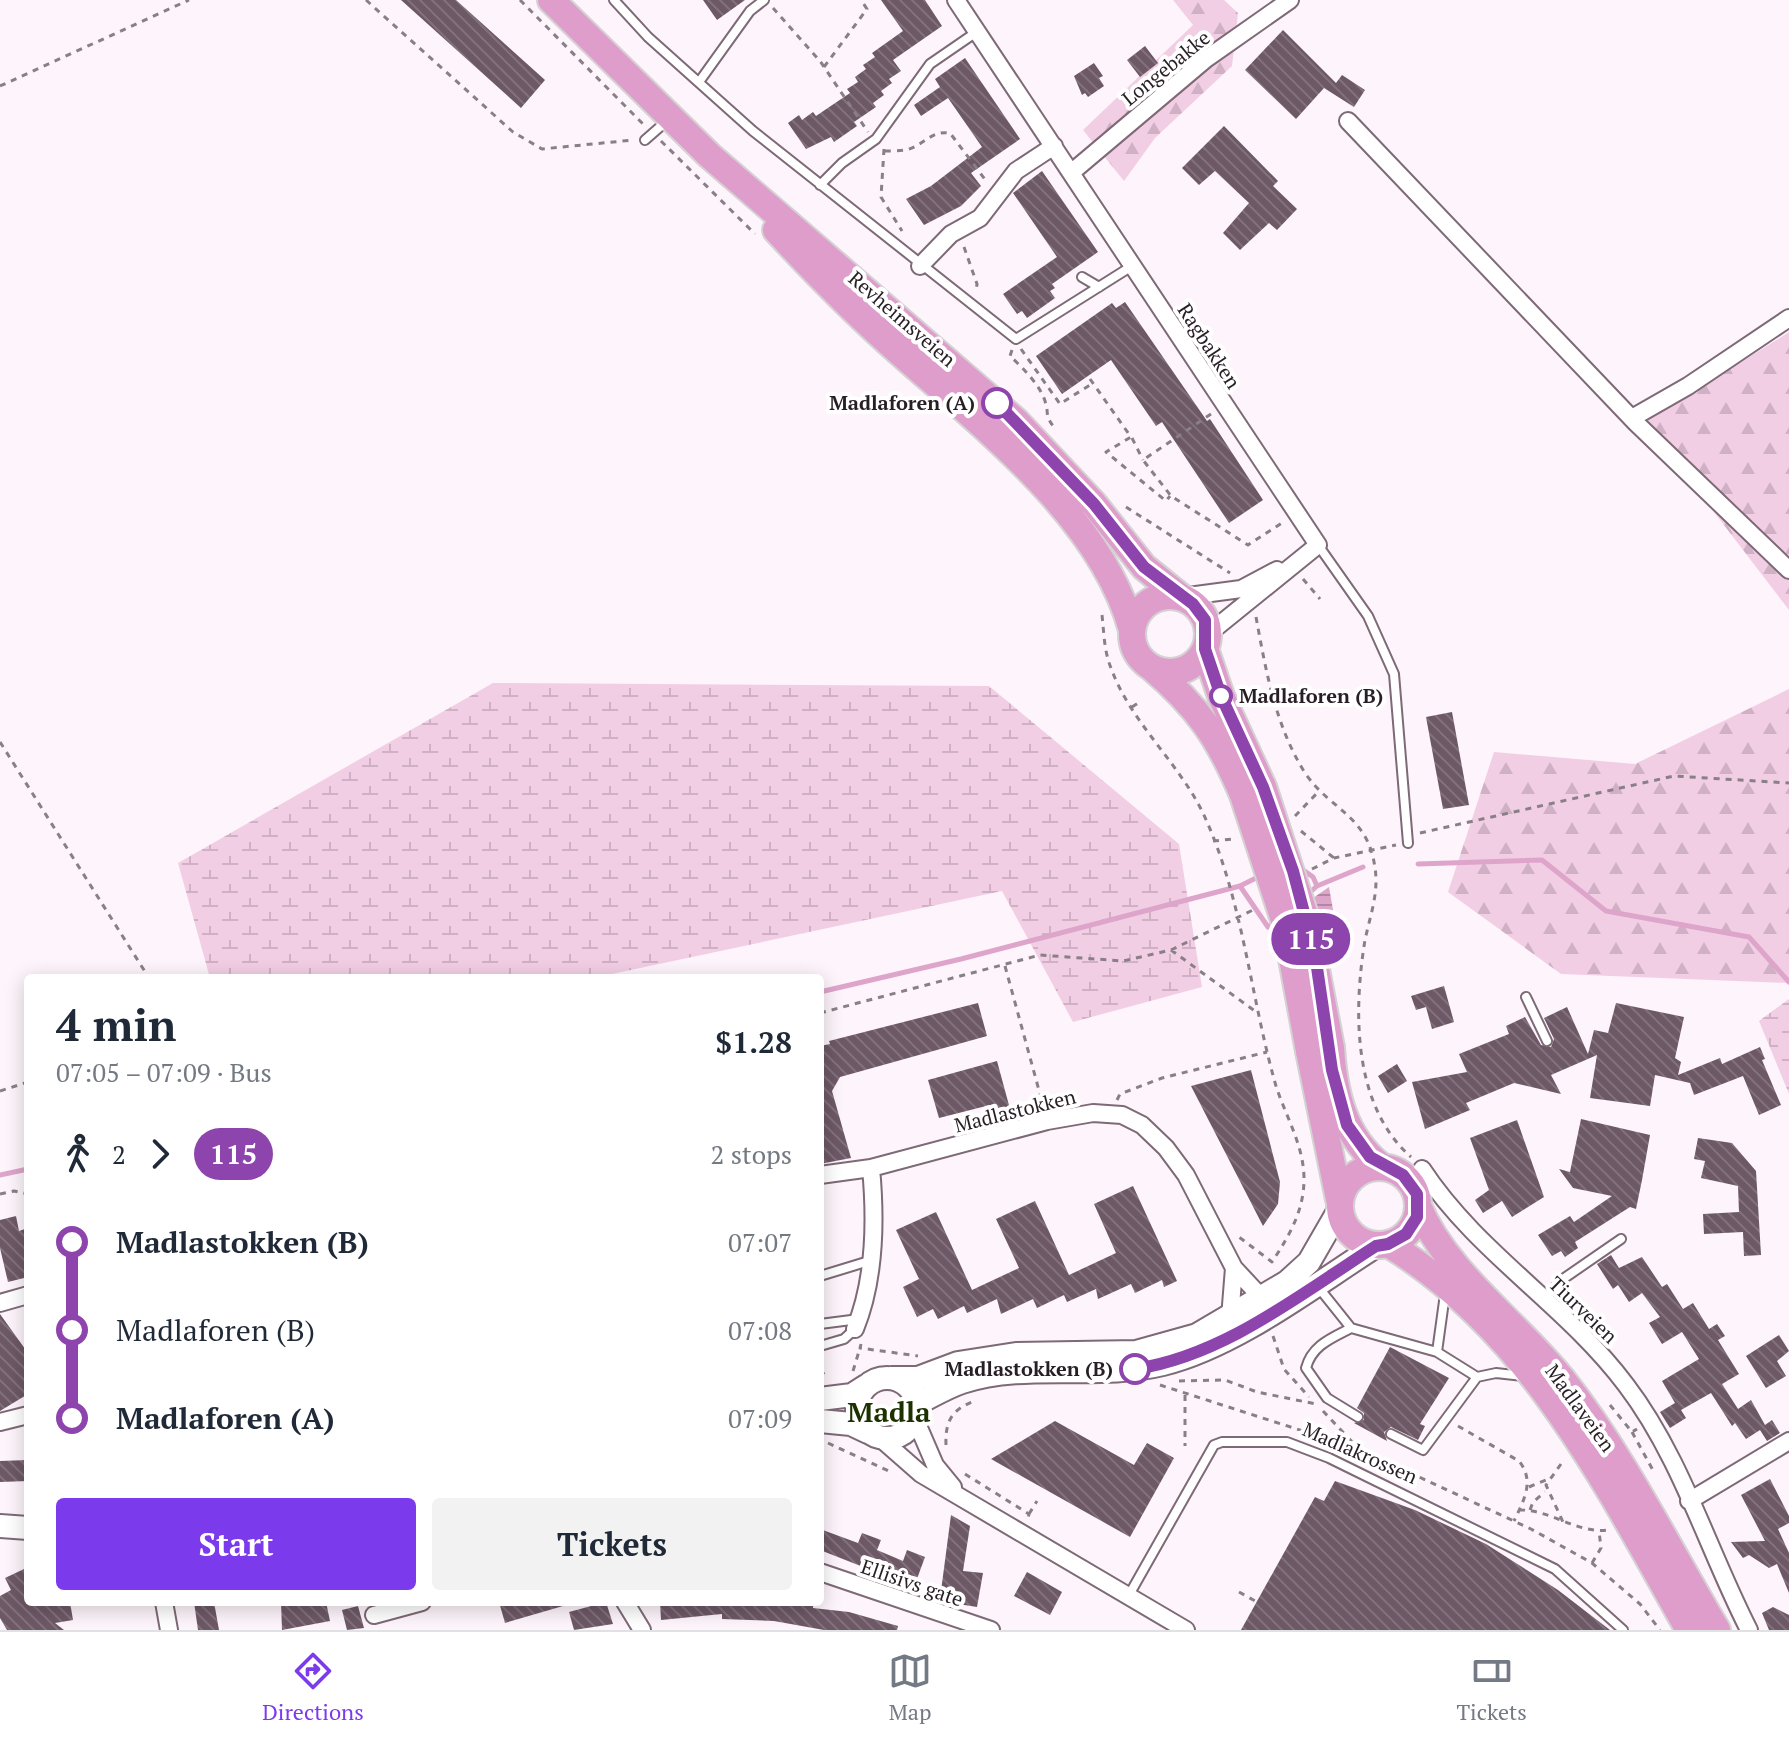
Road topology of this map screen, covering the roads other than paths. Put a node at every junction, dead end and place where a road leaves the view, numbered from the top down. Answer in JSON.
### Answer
{"nodes":[{"id":1,"x":551,"y":0,"type":"edge"},
{"id":2,"x":614,"y":0,"type":"edge"},
{"id":3,"x":765,"y":0,"type":"edge"},
{"id":4,"x":956,"y":0,"type":"edge"},
{"id":5,"x":1290,"y":0,"type":"edge"},
{"id":6,"x":978,"y":31,"type":"junction"},
{"id":7,"x":699,"y":82,"type":"junction"},
{"id":8,"x":1348,"y":121,"type":"dead end"},
{"id":9,"x":662,"y":126,"type":"junction"},
{"id":10,"x":645,"y":140,"type":"road end"},
{"id":11,"x":1054,"y":146,"type":"junction"},
{"id":12,"x":710,"y":156,"type":"junction"},
{"id":13,"x":1072,"y":172,"type":"junction"},
{"id":14,"x":820,"y":185,"type":"junction"},
{"id":15,"x":925,"y":259,"type":"junction"},
{"id":16,"x":1132,"y":266,"type":"junction"},
{"id":17,"x":1082,"y":277,"type":"dead end"},
{"id":18,"x":1099,"y":287,"type":"junction"},
{"id":19,"x":1789,"y":318,"type":"edge"},
{"id":20,"x":1632,"y":418,"type":"junction"},
{"id":21,"x":1318,"y":545,"type":"junction"},
{"id":22,"x":1296,"y":560,"type":"junction"},
{"id":23,"x":1789,"y":570,"type":"edge"},
{"id":24,"x":1181,"y":597,"type":"junction"},
{"id":25,"x":1132,"y":630,"type":"junction"},
{"id":26,"x":1206,"y":642,"type":"junction"},
{"id":27,"x":1151,"y":667,"type":"junction"},
{"id":28,"x":1253,"y":791,"type":"junction"},
{"id":29,"x":1408,"y":838,"type":"road end"},
{"id":30,"x":1526,"y":997,"type":"dead end"},
{"id":31,"x":1547,"y":1041,"type":"dead end"},
{"id":32,"x":1320,"y":1050,"type":"junction"},
{"id":33,"x":1381,"y":1166,"type":"junction"},
{"id":34,"x":871,"y":1168,"type":"junction"},
{"id":35,"x":1422,"y":1169,"type":"road end"},
{"id":36,"x":824,"y":1174,"type":"edge"},
{"id":37,"x":1339,"y":1205,"type":"junction"},
{"id":38,"x":1418,"y":1206,"type":"junction"},
{"id":39,"x":1621,"y":1239,"type":"dead end"},
{"id":40,"x":1382,"y":1245,"type":"junction"},
{"id":41,"x":869,"y":1261,"type":"junction"},
{"id":42,"x":1234,"y":1268,"type":"junction"},
{"id":43,"x":824,"y":1275,"type":"edge"},
{"id":44,"x":1316,"y":1284,"type":"junction"},
{"id":45,"x":1446,"y":1285,"type":"junction"},
{"id":46,"x":24,"y":1296,"type":"edge"},
{"id":47,"x":1261,"y":1297,"type":"junction"},
{"id":48,"x":1544,"y":1299,"type":"junction"},
{"id":49,"x":0,"y":1303,"type":"edge"},
{"id":50,"x":1230,"y":1318,"type":"junction"},
{"id":51,"x":824,"y":1324,"type":"edge"},
{"id":52,"x":858,"y":1324,"type":"junction"},
{"id":53,"x":1351,"y":1328,"type":"junction"},
{"id":54,"x":824,"y":1345,"type":"edge"},
{"id":55,"x":1437,"y":1352,"type":"junction"},
{"id":56,"x":1477,"y":1377,"type":"junction"},
{"id":57,"x":1533,"y":1377,"type":"junction"},
{"id":58,"x":892,"y":1378,"type":"junction"},
{"id":59,"x":859,"y":1380,"type":"junction"},
{"id":60,"x":824,"y":1398,"type":"edge"},
{"id":61,"x":917,"y":1412,"type":"junction"},
{"id":62,"x":24,"y":1416,"type":"edge"},
{"id":63,"x":1358,"y":1417,"type":"dead end"},
{"id":64,"x":824,"y":1421,"type":"edge"},
{"id":65,"x":0,"y":1422,"type":"edge"},
{"id":66,"x":1391,"y":1434,"type":"dead end"},
{"id":67,"x":874,"y":1435,"type":"junction"},
{"id":68,"x":1789,"y":1441,"type":"edge"},
{"id":69,"x":959,"y":1495,"type":"junction"},
{"id":70,"x":1689,"y":1501,"type":"junction"},
{"id":71,"x":0,"y":1526,"type":"edge"},
{"id":72,"x":24,"y":1528,"type":"edge"},
{"id":73,"x":824,"y":1573,"type":"edge"},
{"id":74,"x":1129,"y":1595,"type":"junction"},
{"id":75,"x":165,"y":1606,"type":"edge"},
{"id":76,"x":407,"y":1606,"type":"edge"},
{"id":77,"x":627,"y":1606,"type":"edge"},
{"id":78,"x":374,"y":1615,"type":"dead end"},
{"id":79,"x":169,"y":1630,"type":"edge"},
{"id":80,"x":642,"y":1630,"type":"edge"},
{"id":81,"x":991,"y":1630,"type":"edge"},
{"id":82,"x":1186,"y":1630,"type":"edge"},
{"id":83,"x":1623,"y":1630,"type":"edge"},
{"id":84,"x":1689,"y":1630,"type":"edge"},
{"id":85,"x":1717,"y":1630,"type":"edge"},
{"id":86,"x":1749,"y":1630,"type":"edge"}],
"edges":[{"from":1,"to":9,"type":"main road","name":"Revheimsveien"},
{"from":2,"to":7,"type":"lane"},
{"from":3,"to":7,"type":"lane"},
{"from":4,"to":6,"type":"street","name":"Ragbakken"},
{"from":5,"to":13,"type":"street","name":"Longebakke"},
{"from":6,"to":11,"type":"street","name":"Ragbakken"},
{"from":6,"to":14,"type":"lane"},
{"from":7,"to":14,"type":"lane"},
{"from":8,"to":20,"type":"street"},
{"from":9,"to":10,"type":"lane"},
{"from":9,"to":12,"type":"main road","name":"Revheimsveien"},
{"from":11,"to":13,"type":"street","name":"Ragbakken"},
{"from":11,"to":15,"type":"street"},
{"from":12,"to":24,"type":"main road","name":"Revheimsveien"},
{"from":12,"to":25,"type":"main road","name":"Revheimsveien"},
{"from":13,"to":16,"type":"street","name":"Ragbakken"},
{"from":14,"to":15,"type":"lane"},
{"from":15,"to":18,"type":"lane"},
{"from":16,"to":18,"type":"lane"},
{"from":16,"to":21,"type":"street","name":"Ragbakken"},
{"from":17,"to":18,"type":"lane"},
{"from":19,"to":20,"type":"street"},
{"from":20,"to":23,"type":"street"},
{"from":21,"to":22,"type":"street"},
{"from":21,"to":29,"type":"lane"},
{"from":22,"to":24,"type":"street"},
{"from":22,"to":26,"type":"street"},
{"from":24,"to":25,"type":"main road"},
{"from":24,"to":26,"type":"main road"},
{"from":25,"to":27,"type":"main road"},
{"from":26,"to":27,"type":"main road"},
{"from":26,"to":28,"type":"main road"},
{"from":27,"to":28,"type":"main road"},
{"from":28,"to":32,"type":"main road","bridge":true},
{"from":30,"to":31,"type":"lane"},
{"from":32,"to":33,"type":"main road"},
{"from":32,"to":37,"type":"main road"},
{"from":33,"to":37,"type":"main road"},
{"from":33,"to":38,"type":"main road"},
{"from":34,"to":36,"type":"street","name":"Madlastokken"},
{"from":34,"to":41,"type":"street"},
{"from":34,"to":42,"type":"street","name":"Madlastokken"},
{"from":35,"to":48,"type":"street","name":"Tiurveien"},
{"from":37,"to":40,"type":"main road"},
{"from":37,"to":47,"type":"main road"},
{"from":38,"to":40,"type":"main road"},
{"from":38,"to":85,"type":"main road","name":"Madlaveien"},
{"from":39,"to":48,"type":"lane"},
{"from":40,"to":44,"type":"main road"},
{"from":40,"to":45,"type":"main road","name":"Madlaveien"},
{"from":41,"to":43,"type":"lane"},
{"from":41,"to":52,"type":"street"},
{"from":42,"to":47,"type":"street","name":"Madlastokken"},
{"from":42,"to":50,"type":"street"},
{"from":44,"to":53,"type":"lane"},
{"from":44,"to":61,"type":"main road"},
{"from":45,"to":55,"type":"lane"},
{"from":45,"to":57,"type":"main road","name":"Madlaveien"},
{"from":46,"to":49,"type":"street"},
{"from":47,"to":50,"type":"main road"},
{"from":48,"to":70,"type":"street","name":"Tiurveien"},
{"from":50,"to":58,"type":"main road"},
{"from":51,"to":52,"type":"lane"},
{"from":52,"to":54,"type":"lane"},
{"from":53,"to":55,"type":"lane"},
{"from":53,"to":63,"type":"lane"},
{"from":55,"to":56,"type":"lane"},
{"from":56,"to":57,"type":"lane"},
{"from":56,"to":66,"type":"lane"},
{"from":57,"to":84,"type":"main road","name":"Madlaveien"},
{"from":58,"to":59,"type":"main road"},
{"from":58,"to":61,"type":"main road"},
{"from":59,"to":60,"type":"main road"},
{"from":59,"to":67,"type":"main road"},
{"from":61,"to":67,"type":"main road"},
{"from":61,"to":69,"type":"street"},
{"from":62,"to":65,"type":"street"},
{"from":64,"to":67,"type":"main road"},
{"from":67,"to":69,"type":"street"},
{"from":68,"to":70,"type":"street"},
{"from":69,"to":74,"type":"street"},
{"from":70,"to":86,"type":"street","name":"Tiurveien"},
{"from":71,"to":72,"type":"main road"},
{"from":73,"to":81,"type":"street","name":"Ellisivs gate"},
{"from":74,"to":82,"type":"street"},
{"from":74,"to":83,"type":"lane","name":"Madlakrossen"},
{"from":75,"to":79,"type":"street"},
{"from":76,"to":78,"type":"street"},
{"from":77,"to":80,"type":"street"}]}
